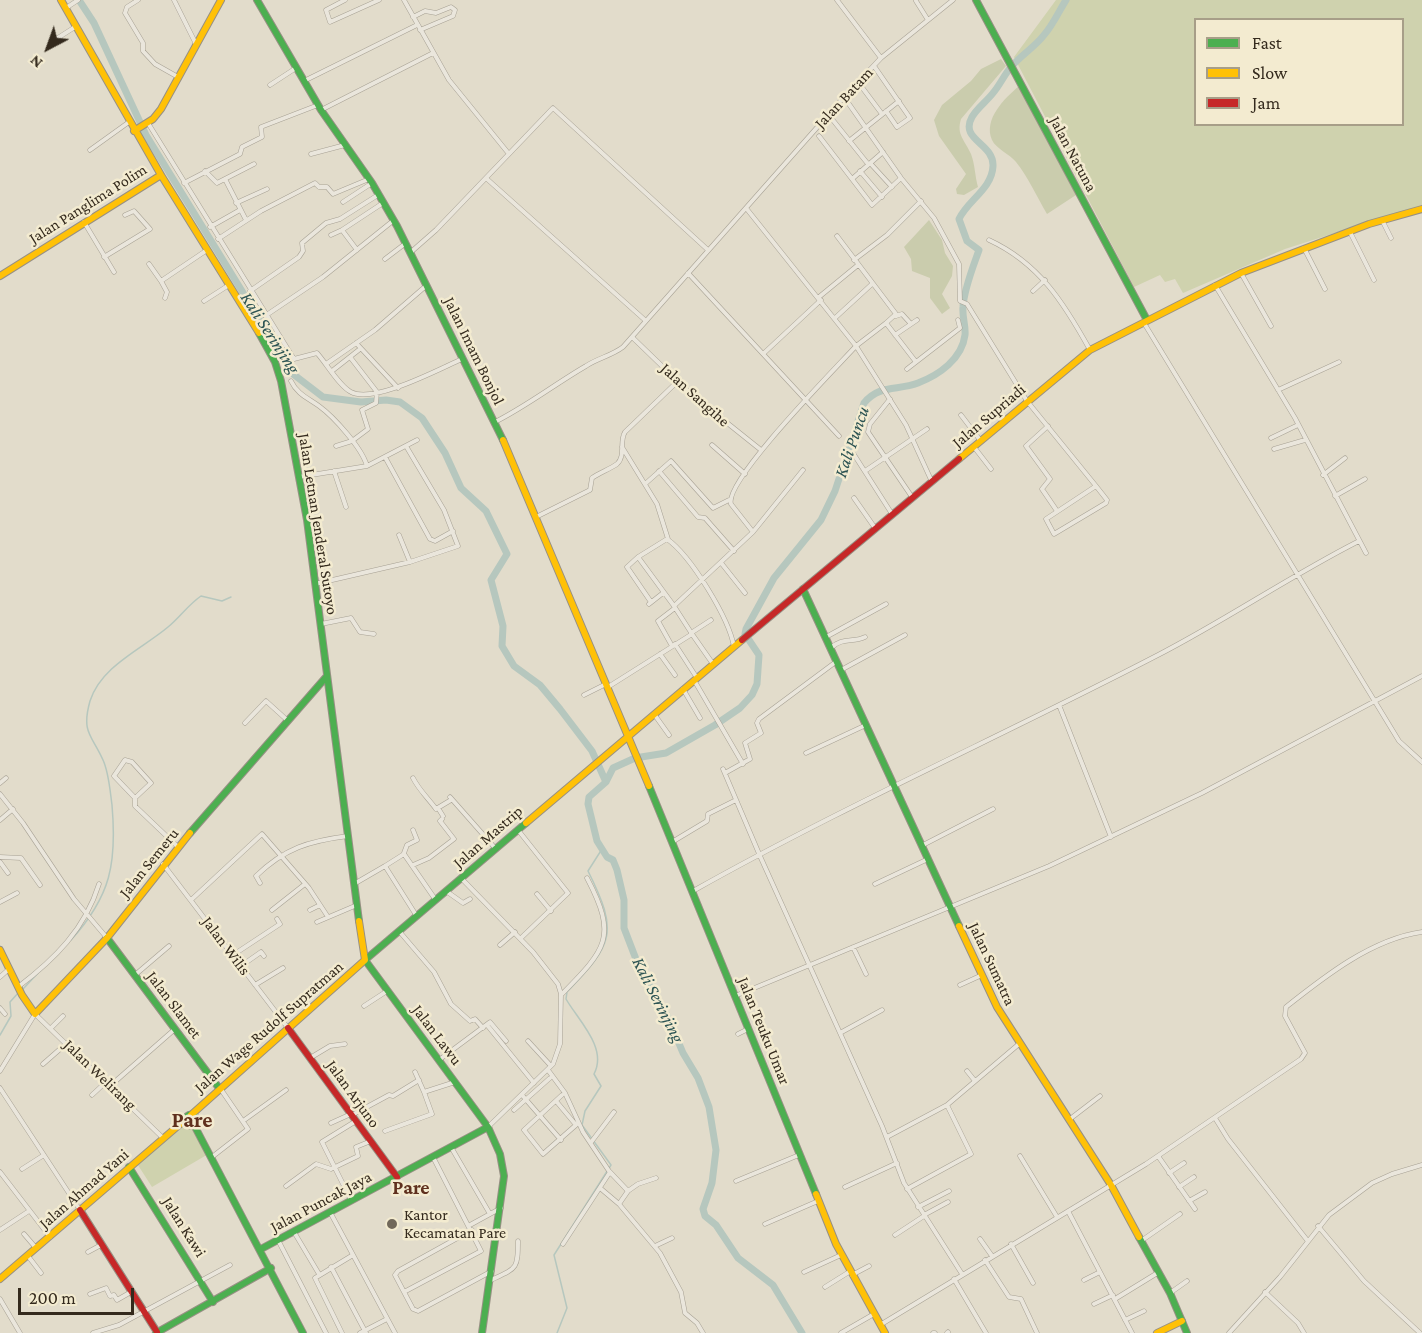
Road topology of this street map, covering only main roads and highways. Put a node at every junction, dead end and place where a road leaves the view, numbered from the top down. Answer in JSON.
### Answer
{"nodes":[{"id":1,"x":61,"y":0,"type":"edge"},
{"id":2,"x":220,"y":0,"type":"edge"},
{"id":3,"x":257,"y":0,"type":"edge"},
{"id":4,"x":976,"y":0,"type":"edge"},
{"id":5,"x":137,"y":129,"type":"junction"},
{"id":6,"x":161,"y":175,"type":"junction"},
{"id":7,"x":1422,"y":209,"type":"edge"},
{"id":8,"x":0,"y":276,"type":"edge"},
{"id":9,"x":1145,"y":321,"type":"junction"},
{"id":10,"x":803,"y":589,"type":"junction"},
{"id":11,"x":327,"y":676,"type":"junction"},
{"id":12,"x":628,"y":735,"type":"junction"},
{"id":13,"x":107,"y":938,"type":"junction"},
{"id":14,"x":363,"y":945,"type":"junction"},
{"id":15,"x":1,"y":953,"type":"edge"},
{"id":16,"x":365,"y":960,"type":"junction"},
{"id":17,"x":354,"y":970,"type":"junction"},
{"id":18,"x":288,"y":1029,"type":"junction"},
{"id":19,"x":219,"y":1088,"type":"junction"},
{"id":20,"x":188,"y":1117,"type":"junction"},
{"id":21,"x":488,"y":1127,"type":"junction"},
{"id":22,"x":129,"y":1167,"type":"junction"},
{"id":23,"x":397,"y":1177,"type":"junction"},
{"id":24,"x":80,"y":1210,"type":"junction"},
{"id":25,"x":261,"y":1249,"type":"junction"},
{"id":26,"x":271,"y":1268,"type":"junction"},
{"id":27,"x":0,"y":1280,"type":"edge"},
{"id":28,"x":213,"y":1302,"type":"junction"},
{"id":29,"x":1182,"y":1321,"type":"junction"},
{"id":30,"x":156,"y":1333,"type":"edge"},
{"id":31,"x":303,"y":1333,"type":"edge"},
{"id":32,"x":482,"y":1333,"type":"edge"},
{"id":33,"x":885,"y":1333,"type":"edge"},
{"id":34,"x":1157,"y":1333,"type":"edge"},
{"id":35,"x":1187,"y":1333,"type":"edge"}],
"edges":[{"from":1,"to":5,"type":"main road","name":"Jalan Letnan Jenderal Sutoyo"},
{"from":2,"to":5,"type":"main road"},
{"from":3,"to":12,"type":"main road","name":"Jalan Imam Bonjol"},
{"from":4,"to":9,"type":"main road","name":"Jalan Natuna"},
{"from":5,"to":6,"type":"main road","name":"Jalan Letnan Jenderal Sutoyo"},
{"from":6,"to":8,"type":"main road","name":"Jalan Panglima Polim"},
{"from":6,"to":11,"type":"main road","name":"Jalan Letnan Jenderal Sutoyo"},
{"from":7,"to":9,"type":"main road","name":"Jalan Supriadi"},
{"from":9,"to":10,"type":"main road","name":"Jalan Supriadi"},
{"from":10,"to":12,"type":"main road","name":"Jalan Supriadi"},
{"from":10,"to":29,"type":"main road","name":"Jalan Sumatra"},
{"from":11,"to":13,"type":"main road","name":"Jalan Semeru"},
{"from":11,"to":14,"type":"main road","name":"Jalan Letnan Jenderal Sutoyo"},
{"from":12,"to":16,"type":"main road","name":"Jalan Mastrip"},
{"from":12,"to":33,"type":"main road","name":"Jalan Teuku Umar"},
{"from":13,"to":15,"type":"main road","name":"Jalan Semeru"},
{"from":13,"to":19,"type":"main road","name":"Jalan Slamet"},
{"from":14,"to":16,"type":"main road","name":"Jalan Letnan Jenderal Sutoyo"},
{"from":14,"to":17,"type":"main road"},
{"from":16,"to":17,"type":"main road","name":"Jalan Wage Rudolf Supratman"},
{"from":16,"to":21,"type":"main road","name":"Jalan Lawu"},
{"from":17,"to":18,"type":"main road","name":"Jalan Wage Rudolf Supratman"},
{"from":18,"to":19,"type":"main road","name":"Jalan Wage Rudolf Supratman"},
{"from":18,"to":23,"type":"main road","name":"Jalan Arjuno"},
{"from":19,"to":20,"type":"main road","name":"Jalan Wage Rudolf Supratman"},
{"from":20,"to":22,"type":"main road","name":"Jalan Ahmad Yani"},
{"from":20,"to":25,"type":"main road"},
{"from":21,"to":23,"type":"main road","name":"Jalan Puncak Jaya"},
{"from":21,"to":32,"type":"main road","name":"Jalan Lawu"},
{"from":22,"to":24,"type":"main road","name":"Jalan Ahmad Yani"},
{"from":22,"to":28,"type":"main road","name":"Jalan Kawi"},
{"from":23,"to":25,"type":"main road","name":"Jalan Puncak Jaya"},
{"from":24,"to":27,"type":"main road","name":"Jalan Ahmad Yani"},
{"from":24,"to":30,"type":"main road"},
{"from":25,"to":26,"type":"main road"},
{"from":26,"to":28,"type":"main road"},
{"from":26,"to":31,"type":"main road"},
{"from":28,"to":30,"type":"main road"},
{"from":29,"to":34,"type":"main road"},
{"from":29,"to":35,"type":"main road","name":"Jalan Sumatra"}]}
